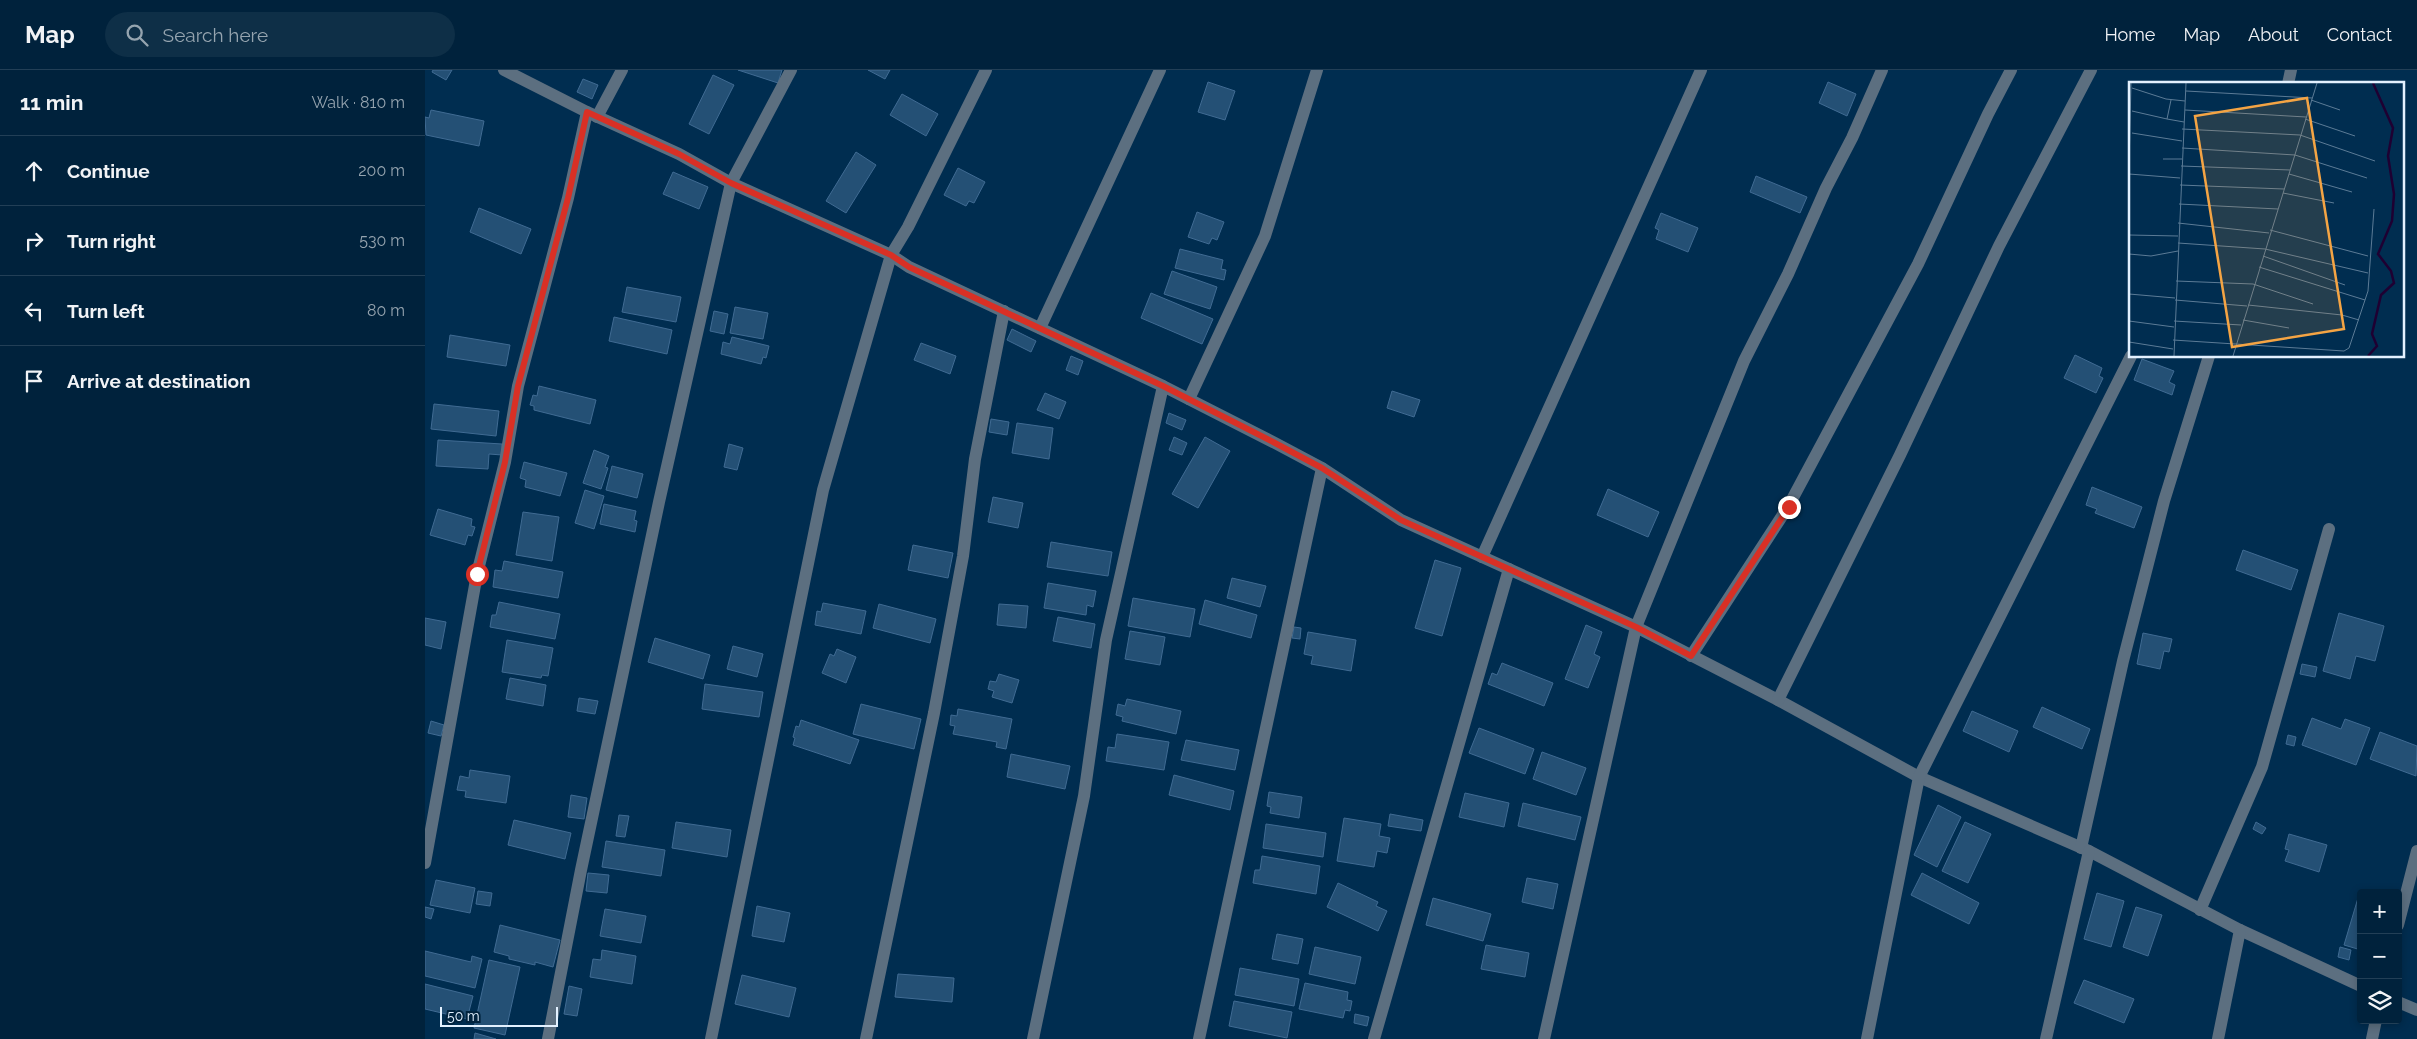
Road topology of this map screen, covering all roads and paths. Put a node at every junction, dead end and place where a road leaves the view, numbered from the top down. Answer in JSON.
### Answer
{"nodes":[{"id":1,"x":504,"y":70,"type":"edge"},
{"id":2,"x":622,"y":70,"type":"edge"},
{"id":3,"x":791,"y":70,"type":"edge"},
{"id":4,"x":986,"y":70,"type":"edge"},
{"id":5,"x":1161,"y":70,"type":"edge"},
{"id":6,"x":1317,"y":70,"type":"edge"},
{"id":7,"x":1701,"y":70,"type":"edge"},
{"id":8,"x":1882,"y":70,"type":"edge"},
{"id":9,"x":2011,"y":70,"type":"edge"},
{"id":10,"x":2091,"y":70,"type":"edge"},
{"id":11,"x":592,"y":114,"type":"junction"},
{"id":12,"x":731,"y":183,"type":"junction"},
{"id":13,"x":891,"y":255,"type":"junction"},
{"id":14,"x":1005,"y":311,"type":"junction"},
{"id":15,"x":1040,"y":328,"type":"junction"},
{"id":16,"x":2130,"y":358,"type":"edge"},
{"id":17,"x":2208,"y":358,"type":"edge"},
{"id":18,"x":1163,"y":386,"type":"junction"},
{"id":19,"x":1189,"y":400,"type":"junction"},
{"id":20,"x":1322,"y":468,"type":"junction"},
{"id":21,"x":2329,"y":529,"type":"dead end"},
{"id":22,"x":1482,"y":557,"type":"junction"},
{"id":23,"x":1509,"y":569,"type":"junction"},
{"id":24,"x":1636,"y":627,"type":"junction"},
{"id":25,"x":1691,"y":656,"type":"junction"},
{"id":26,"x":1778,"y":700,"type":"junction"},
{"id":27,"x":1919,"y":777,"type":"junction"},
{"id":28,"x":2085,"y":849,"type":"junction"},
{"id":29,"x":2417,"y":851,"type":"edge"},
{"id":30,"x":425,"y":864,"type":"edge"},
{"id":31,"x":2402,"y":909,"type":"edge"},
{"id":32,"x":2200,"y":910,"type":"junction"},
{"id":33,"x":2240,"y":930,"type":"junction"},
{"id":34,"x":2357,"y":984,"type":"edge"},
{"id":35,"x":2402,"y":1004,"type":"edge"},
{"id":36,"x":2417,"y":1010,"type":"edge"},
{"id":37,"x":2375,"y":1024,"type":"edge"},
{"id":38,"x":548,"y":1039,"type":"edge"},
{"id":39,"x":711,"y":1039,"type":"edge"},
{"id":40,"x":866,"y":1039,"type":"edge"},
{"id":41,"x":1033,"y":1039,"type":"edge"},
{"id":42,"x":1199,"y":1039,"type":"edge"},
{"id":43,"x":1374,"y":1039,"type":"edge"},
{"id":44,"x":1543,"y":1039,"type":"edge"},
{"id":45,"x":1867,"y":1039,"type":"edge"},
{"id":46,"x":2046,"y":1039,"type":"edge"},
{"id":47,"x":2219,"y":1039,"type":"edge"},
{"id":48,"x":2372,"y":1039,"type":"edge"}],
"edges":[{"from":1,"to":11,"type":"street"},
{"from":2,"to":11,"type":"street"},
{"from":3,"to":12,"type":"street"},
{"from":4,"to":13,"type":"street"},
{"from":5,"to":15,"type":"street"},
{"from":6,"to":19,"type":"street"},
{"from":7,"to":22,"type":"street"},
{"from":8,"to":24,"type":"street"},
{"from":9,"to":25,"type":"street"},
{"from":10,"to":26,"type":"street"},
{"from":11,"to":12,"type":"street"},
{"from":11,"to":30,"type":"street"},
{"from":12,"to":13,"type":"street"},
{"from":12,"to":38,"type":"street"},
{"from":13,"to":14,"type":"street"},
{"from":13,"to":39,"type":"street"},
{"from":14,"to":15,"type":"street"},
{"from":14,"to":40,"type":"street"},
{"from":15,"to":18,"type":"street"},
{"from":16,"to":27,"type":"street"},
{"from":17,"to":28,"type":"street"},
{"from":18,"to":19,"type":"street"},
{"from":18,"to":41,"type":"street"},
{"from":19,"to":20,"type":"street"},
{"from":20,"to":22,"type":"street"},
{"from":20,"to":42,"type":"street"},
{"from":21,"to":32,"type":"street"},
{"from":22,"to":23,"type":"street"},
{"from":23,"to":24,"type":"street"},
{"from":23,"to":43,"type":"street"},
{"from":24,"to":25,"type":"street"},
{"from":24,"to":44,"type":"street"},
{"from":25,"to":26,"type":"street"},
{"from":26,"to":27,"type":"street"},
{"from":27,"to":28,"type":"street"},
{"from":27,"to":45,"type":"street"},
{"from":28,"to":32,"type":"street"},
{"from":28,"to":46,"type":"street"},
{"from":29,"to":31,"type":"street"},
{"from":32,"to":33,"type":"street"},
{"from":33,"to":34,"type":"street"},
{"from":33,"to":47,"type":"street"},
{"from":35,"to":36,"type":"street"},
{"from":37,"to":48,"type":"street"}]}
